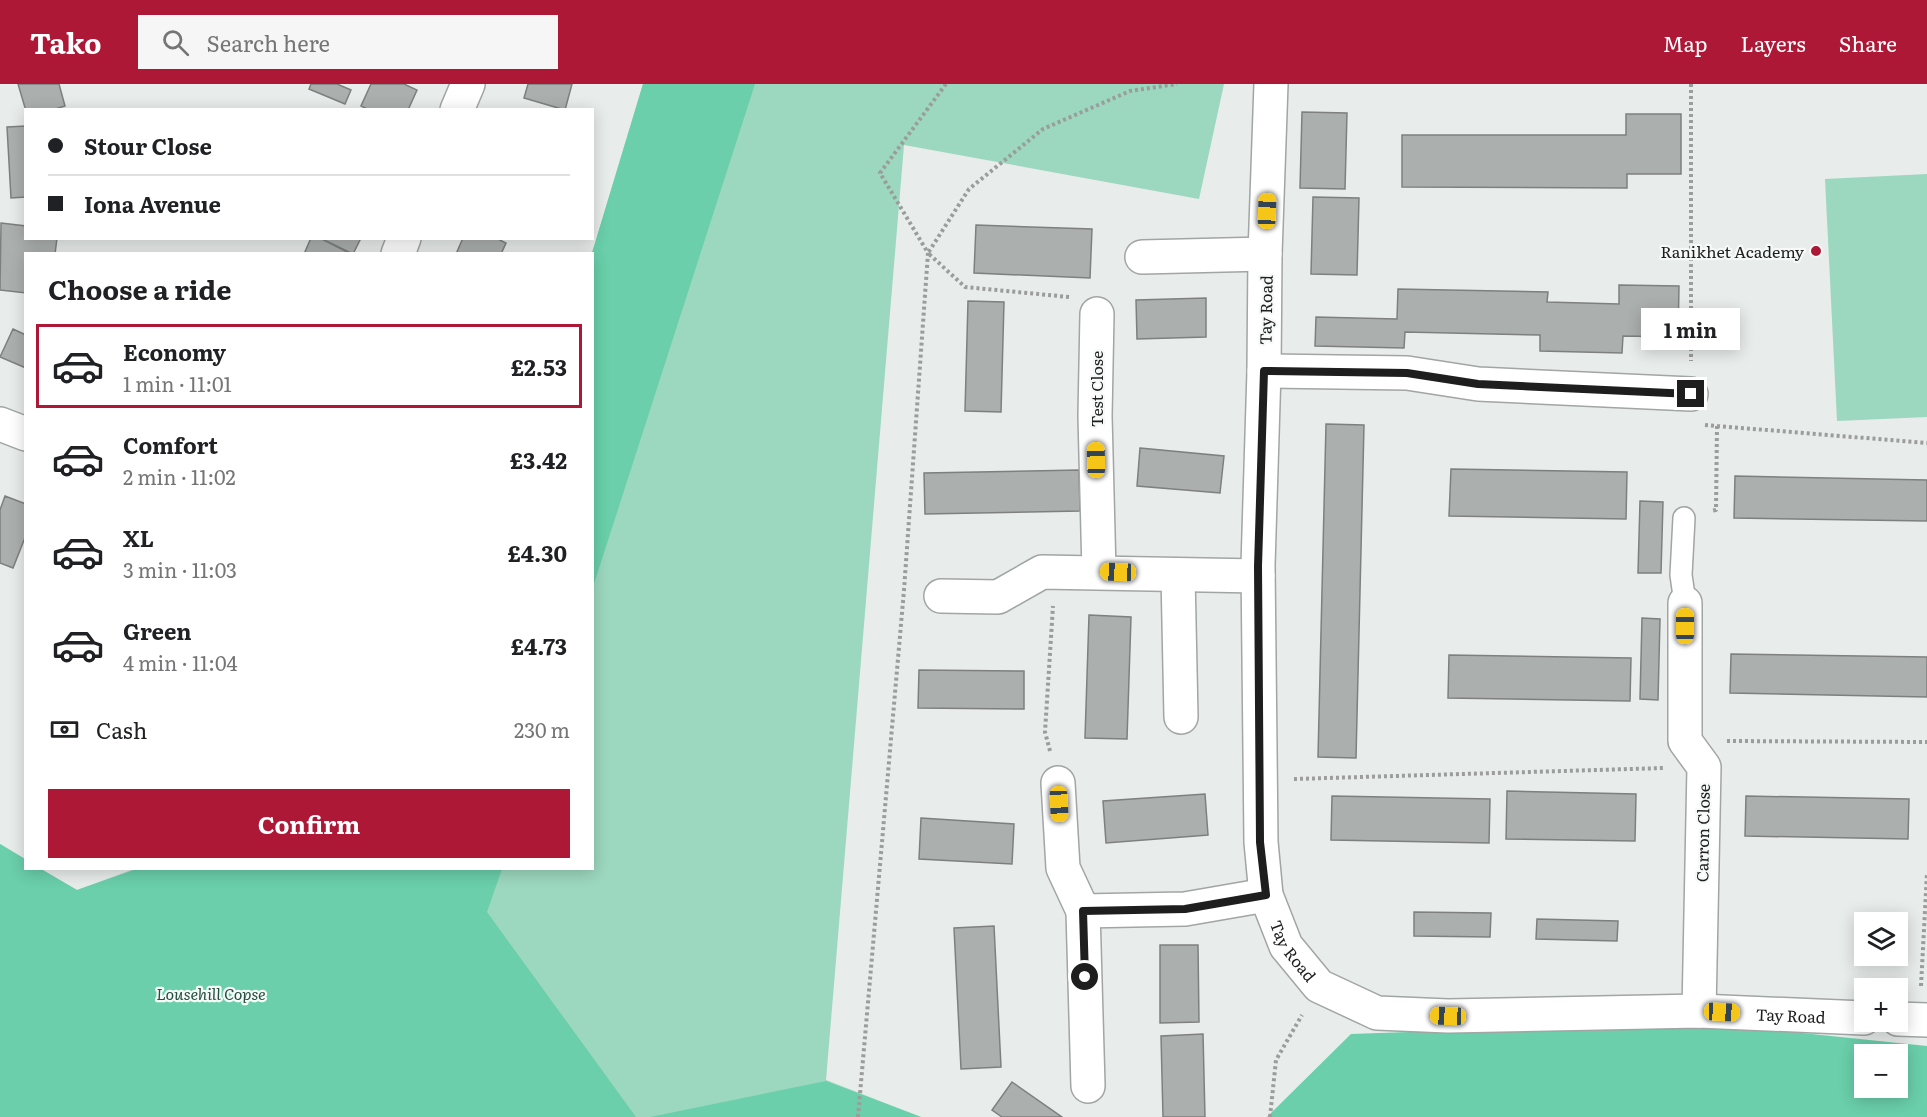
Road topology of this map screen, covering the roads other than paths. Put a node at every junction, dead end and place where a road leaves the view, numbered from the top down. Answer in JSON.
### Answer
{"nodes":[{"id":1,"x":468,"y":84,"type":"edge"},
{"id":2,"x":1271,"y":84,"type":"edge"},
{"id":3,"x":458,"y":108,"type":"edge"},
{"id":4,"x":1265,"y":254,"type":"junction"},
{"id":5,"x":1142,"y":257,"type":"dead end"},
{"id":6,"x":1097,"y":314,"type":"road end"},
{"id":7,"x":1264,"y":371,"type":"junction"},
{"id":8,"x":1691,"y":394,"type":"road end"},
{"id":9,"x":0,"y":424,"type":"edge"},
{"id":10,"x":24,"y":433,"type":"edge"},
{"id":11,"x":1684,"y":518,"type":"road end"},
{"id":12,"x":1099,"y":572,"type":"junction"},
{"id":13,"x":1178,"y":575,"type":"junction"},
{"id":14,"x":1258,"y":576,"type":"junction"},
{"id":15,"x":941,"y":596,"type":"dead end"},
{"id":16,"x":1685,"y":603,"type":"joint"},
{"id":17,"x":1181,"y":717,"type":"dead end"},
{"id":18,"x":1058,"y":783,"type":"road end"},
{"id":19,"x":1266,"y":895,"type":"junction"},
{"id":20,"x":1083,"y":911,"type":"junction"},
{"id":21,"x":1699,"y":1011,"type":"junction"},
{"id":22,"x":1854,"y":1018,"type":"edge"},
{"id":23,"x":1088,"y":1086,"type":"dead end"}],
"edges":[{"from":1,"to":3,"type":"street"},
{"from":2,"to":4,"type":"street","name":"Tay Road"},
{"from":4,"to":5,"type":"street","name":"Tay Road"},
{"from":4,"to":7,"type":"street","name":"Tay Road"},
{"from":6,"to":12,"type":"street","name":"Test Close"},
{"from":7,"to":8,"type":"street"},
{"from":7,"to":14,"type":"street","name":"Tay Road"},
{"from":9,"to":10,"type":"street"},
{"from":11,"to":16,"type":"lane","name":"Carron Close"},
{"from":12,"to":13,"type":"street"},
{"from":12,"to":15,"type":"street"},
{"from":13,"to":14,"type":"street"},
{"from":13,"to":17,"type":"street"},
{"from":14,"to":19,"type":"street","name":"Tay Road"},
{"from":16,"to":21,"type":"street","name":"Carron Close"},
{"from":18,"to":20,"type":"street"},
{"from":19,"to":20,"type":"street"},
{"from":19,"to":21,"type":"street","name":"Tay Road"},
{"from":20,"to":23,"type":"street"},
{"from":21,"to":22,"type":"street","name":"Tay Road"}]}
